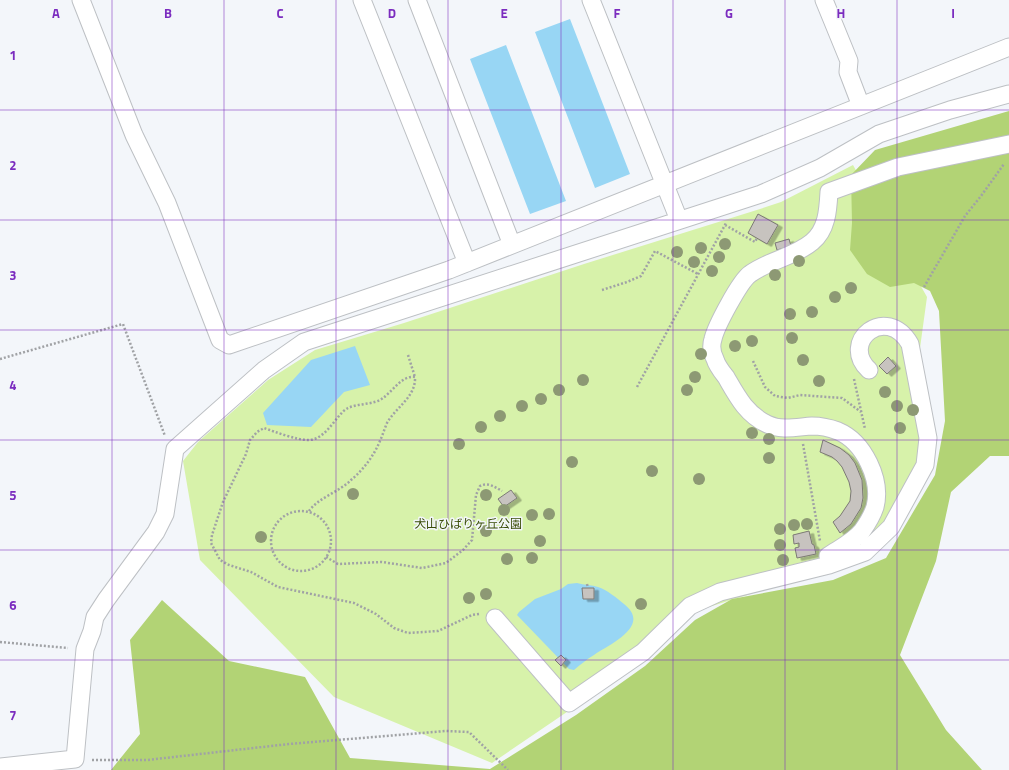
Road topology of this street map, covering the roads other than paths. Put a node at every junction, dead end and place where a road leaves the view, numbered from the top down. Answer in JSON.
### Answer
{"nodes":[{"id":1,"x":81,"y":0,"type":"edge"},
{"id":2,"x":362,"y":0,"type":"edge"},
{"id":3,"x":417,"y":0,"type":"edge"},
{"id":4,"x":591,"y":0,"type":"edge"},
{"id":5,"x":824,"y":0,"type":"edge"},
{"id":6,"x":1009,"y":47,"type":"edge"},
{"id":7,"x":1009,"y":94,"type":"edge"},
{"id":8,"x":861,"y":106,"type":"junction"},
{"id":9,"x":1009,"y":144,"type":"edge"},
{"id":10,"x":664,"y":184,"type":"junction"},
{"id":11,"x":679,"y":220,"type":"junction"},
{"id":12,"x":512,"y":245,"type":"junction"},
{"id":13,"x":467,"y":263,"type":"junction"},
{"id":14,"x":862,"y":372,"type":"road end"},
{"id":15,"x":828,"y":560,"type":"junction"},
{"id":16,"x":494,"y":618,"type":"road end"},
{"id":17,"x":0,"y":767,"type":"edge"}],
"edges":[{"from":1,"to":13,"type":"street"},
{"from":2,"to":13,"type":"street"},
{"from":3,"to":12,"type":"street"},
{"from":4,"to":10,"type":"street"},
{"from":5,"to":8,"type":"street"},
{"from":6,"to":8,"type":"street"},
{"from":7,"to":11,"type":"street"},
{"from":8,"to":10,"type":"street"},
{"from":9,"to":15,"type":"street"},
{"from":10,"to":11,"type":"street"},
{"from":10,"to":12,"type":"street"},
{"from":11,"to":17,"type":"street"},
{"from":12,"to":13,"type":"street"},
{"from":14,"to":15,"type":"street"},
{"from":15,"to":16,"type":"street"}]}
